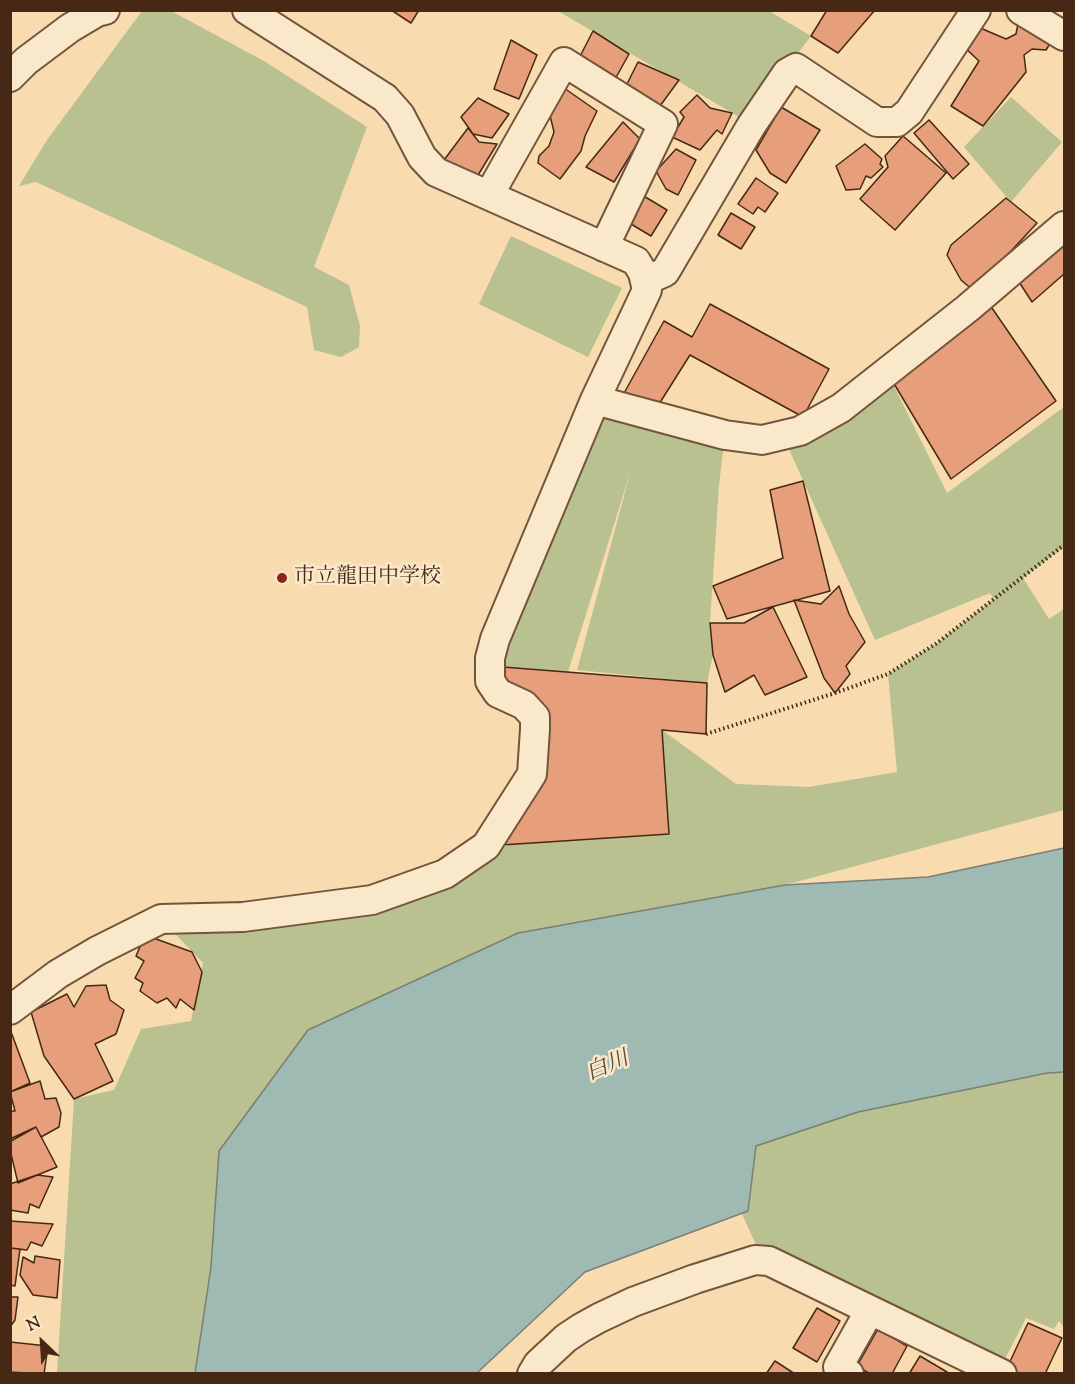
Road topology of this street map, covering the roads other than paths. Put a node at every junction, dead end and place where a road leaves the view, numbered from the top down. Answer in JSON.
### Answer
{"nodes":[{"id":1,"x":105,"y":10,"type":"edge"},
{"id":2,"x":247,"y":10,"type":"edge"},
{"id":3,"x":976,"y":10,"type":"edge"},
{"id":4,"x":1021,"y":10,"type":"edge"},
{"id":5,"x":1055,"y":24,"type":"edge"},
{"id":6,"x":10,"y":77,"type":"edge"},
{"id":7,"x":489,"y":195,"type":"junction"},
{"id":8,"x":1065,"y":226,"type":"edge"},
{"id":9,"x":604,"y":247,"type":"junction"},
{"id":10,"x":645,"y":281,"type":"junction"},
{"id":11,"x":596,"y":400,"type":"junction"},
{"id":12,"x":10,"y":1010,"type":"edge"},
{"id":13,"x":870,"y":1310,"type":"junction"},
{"id":14,"x":984,"y":1370,"type":"edge"},
{"id":15,"x":532,"y":1374,"type":"edge"},
{"id":16,"x":849,"y":1374,"type":"edge"}],
"edges":[{"from":1,"to":6,"type":"street"},
{"from":2,"to":7,"type":"street"},
{"from":3,"to":10,"type":"street"},
{"from":4,"to":5,"type":"street"},
{"from":7,"to":9,"type":"street"},
{"from":7,"to":9,"type":"street"},
{"from":8,"to":11,"type":"street"},
{"from":9,"to":10,"type":"street"},
{"from":10,"to":11,"type":"street"},
{"from":11,"to":12,"type":"street"},
{"from":13,"to":14,"type":"street"},
{"from":13,"to":15,"type":"street"},
{"from":13,"to":16,"type":"street"}]}
